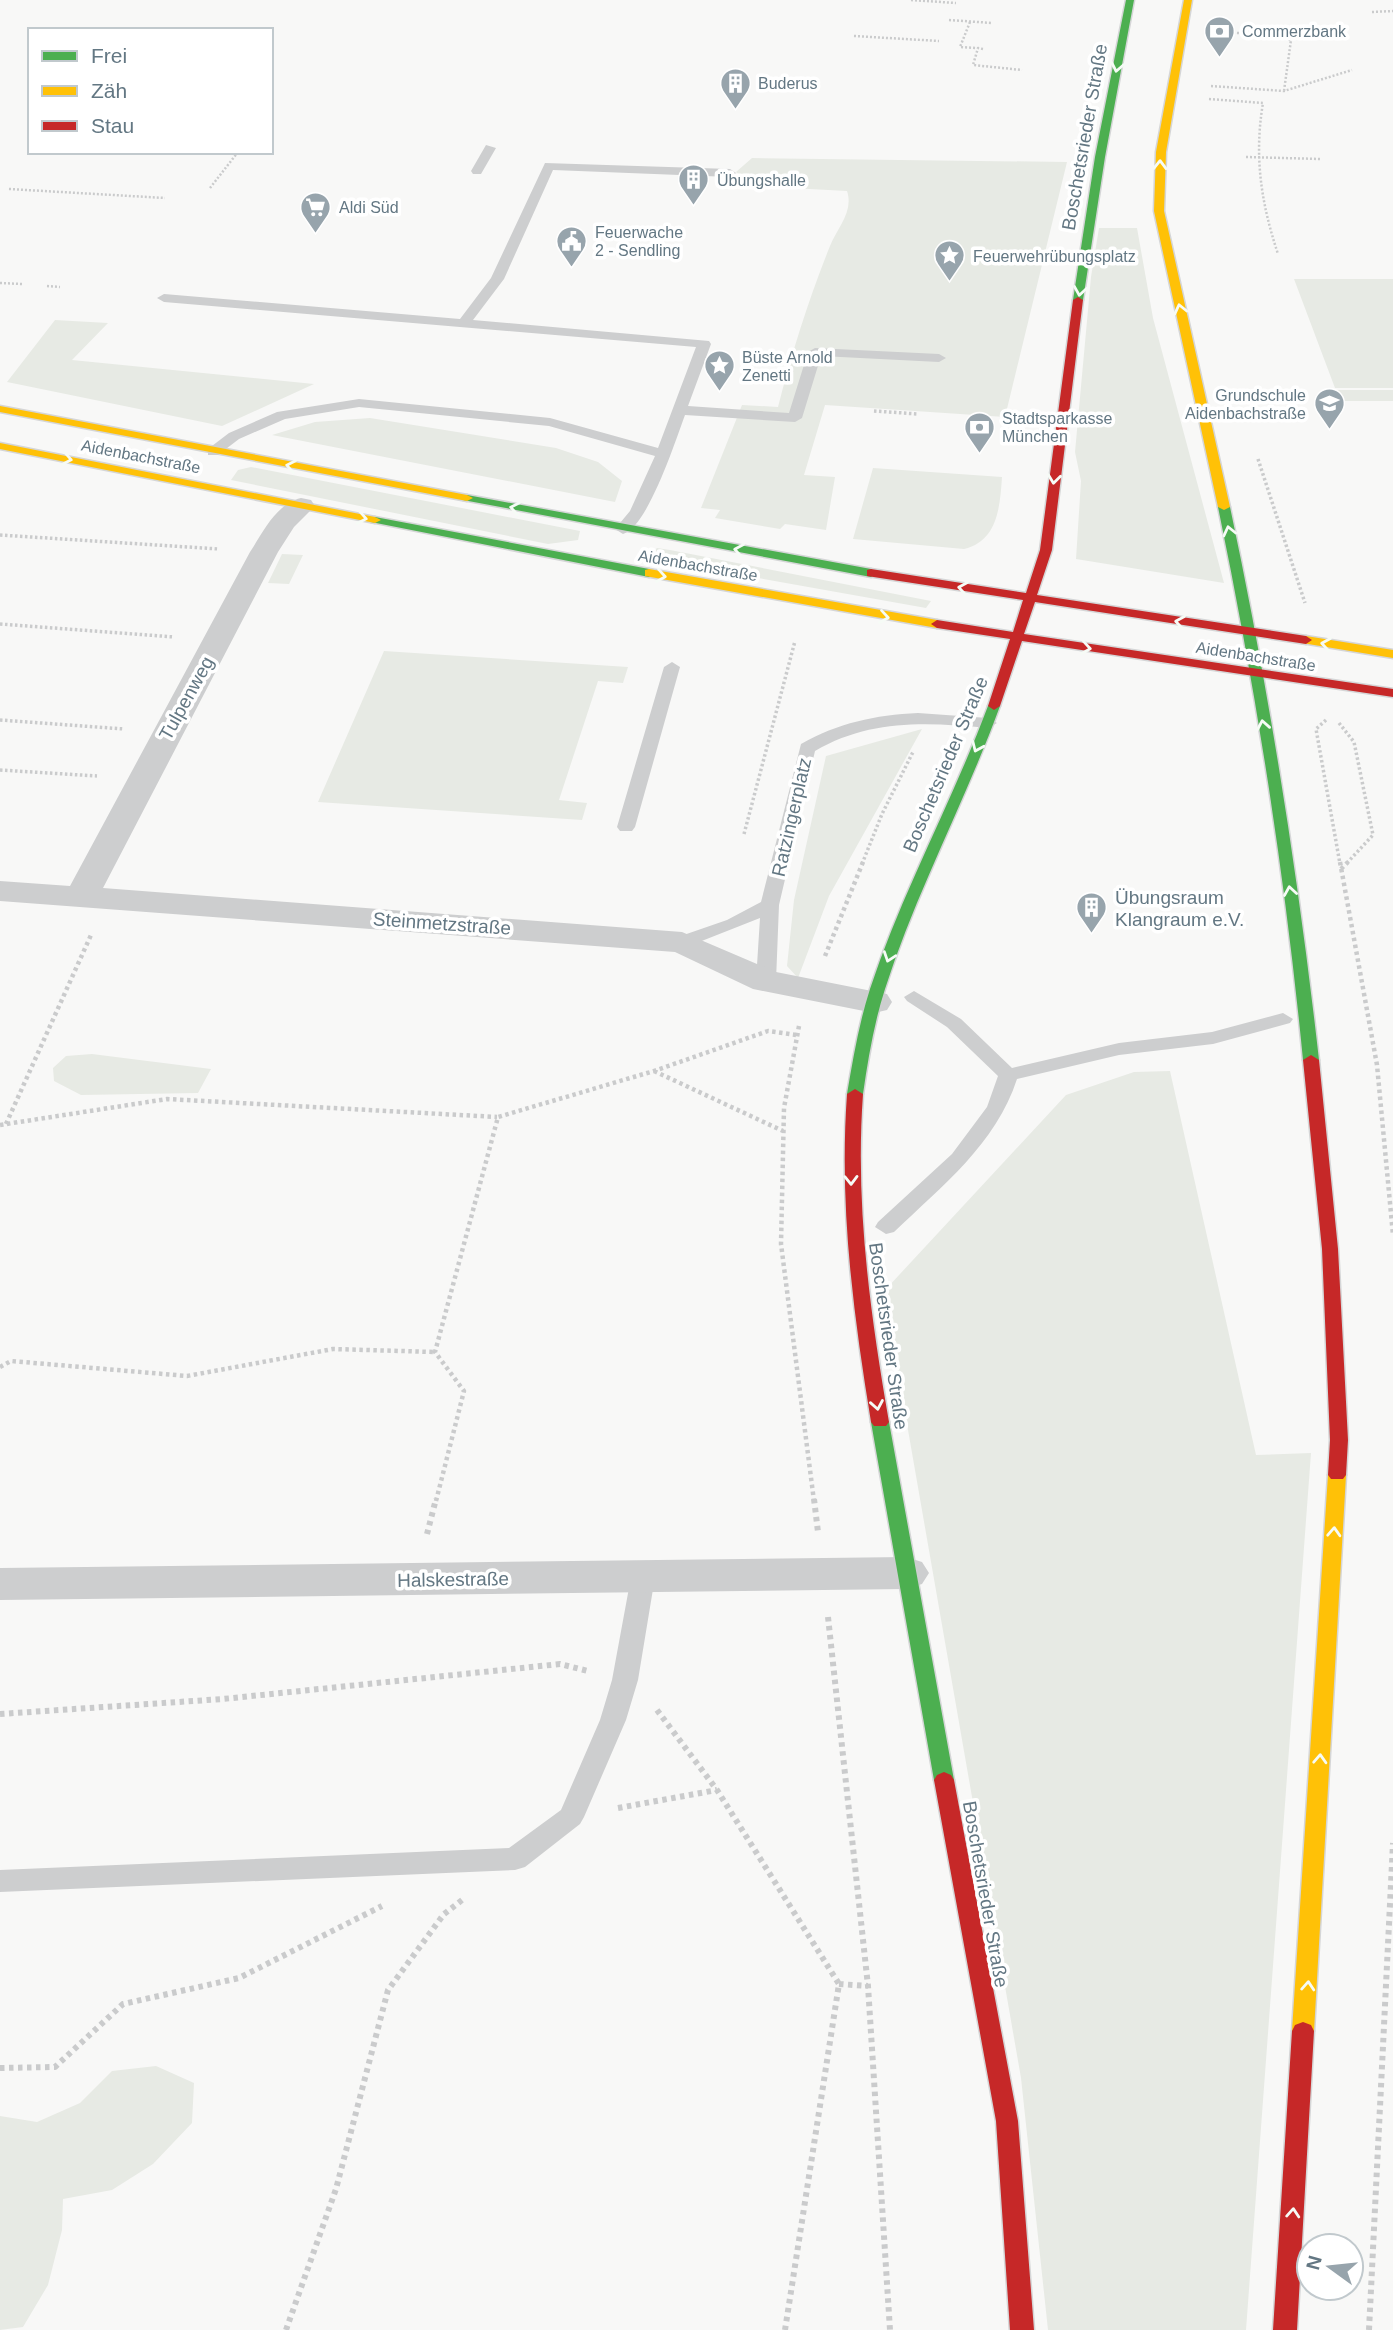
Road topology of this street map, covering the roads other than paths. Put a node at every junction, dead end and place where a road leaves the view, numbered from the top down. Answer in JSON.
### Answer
{"nodes":[{"id":1,"x":1130,"y":0,"type":"edge"},
{"id":2,"x":1188,"y":0,"type":"edge"},
{"id":3,"x":490,"y":148,"type":"dead end"},
{"id":4,"x":477,"y":171,"type":"dead end"},
{"id":5,"x":730,"y":173,"type":"dead end"},
{"id":6,"x":164,"y":298,"type":"dead end"},
{"id":7,"x":463,"y":324,"type":"junction"},
{"id":8,"x":939,"y":358,"type":"dead end"},
{"id":9,"x":0,"y":409,"type":"edge"},
{"id":10,"x":677,"y":410,"type":"junction"},
{"id":11,"x":0,"y":446,"type":"edge"},
{"id":12,"x":213,"y":452,"type":"junction"},
{"id":13,"x":663,"y":454,"type":"junction"},
{"id":14,"x":176,"y":481,"type":"junction"},
{"id":15,"x":301,"y":506,"type":"junction"},
{"id":16,"x":623,"y":529,"type":"junction"},
{"id":17,"x":593,"y":563,"type":"junction"},
{"id":18,"x":1030,"y":599,"type":"junction"},
{"id":19,"x":1247,"y":632,"type":"junction"},
{"id":20,"x":1018,"y":638,"type":"junction"},
{"id":21,"x":1393,"y":654,"type":"edge"},
{"id":22,"x":673,"y":667,"type":"dead end"},
{"id":23,"x":1255,"y":674,"type":"junction"},
{"id":24,"x":1393,"y":694,"type":"edge"},
{"id":25,"x":988,"y":723,"type":"junction"},
{"id":26,"x":626,"y":827,"type":"dead end"},
{"id":27,"x":0,"y":891,"type":"edge"},
{"id":28,"x":94,"y":898,"type":"junction"},
{"id":29,"x":770,"y":905,"type":"junction"},
{"id":30,"x":682,"y":942,"type":"junction"},
{"id":31,"x":765,"y":981,"type":"junction"},
{"id":32,"x":914,"y":997,"type":"dead end"},
{"id":33,"x":874,"y":1002,"type":"junction"},
{"id":34,"x":1283,"y":1019,"type":"dead end"},
{"id":35,"x":1008,"y":1075,"type":"junction"},
{"id":36,"x":886,"y":1227,"type":"dead end"},
{"id":37,"x":906,"y":1573,"type":"junction"},
{"id":38,"x":643,"y":1577,"type":"junction"},
{"id":39,"x":0,"y":1584,"type":"edge"},
{"id":40,"x":0,"y":1881,"type":"edge"},
{"id":41,"x":1022,"y":2330,"type":"edge"},
{"id":42,"x":1285,"y":2330,"type":"edge"}],
"edges":[{"from":1,"to":18,"type":"main road","name":"Boschetsrieder Straße","one_way":true},
{"from":19,"to":2,"type":"main road","one_way":true},
{"from":3,"to":4,"type":"lane"},
{"from":5,"to":7,"type":"lane"},
{"from":6,"to":7,"type":"lane"},
{"from":7,"to":10,"type":"lane"},
{"from":8,"to":10,"type":"lane"},
{"from":9,"to":12,"type":"main road","name":"Aidenbachstraße"},
{"from":10,"to":13,"type":"lane"},
{"from":11,"to":14,"type":"main road","name":"Aidenbachstraße","one_way":true},
{"from":12,"to":13,"type":"lane"},
{"from":12,"to":14,"type":"main road"},
{"from":16,"to":12,"type":"main road","name":"Aidenbachstraße","one_way":true},
{"from":13,"to":16,"type":"lane"},
{"from":14,"to":15,"type":"main road","name":"Aidenbachstraße"},
{"from":15,"to":17,"type":"main road","name":"Aidenbachstraße","one_way":true},
{"from":15,"to":28,"type":"street","name":"Tulpenweg"},
{"from":16,"to":17,"type":"main road"},
{"from":18,"to":16,"type":"main road","name":"Aidenbachstraße","one_way":true},
{"from":17,"to":20,"type":"main road","name":"Aidenbachstraße","one_way":true},
{"from":19,"to":18,"type":"main road","name":"Aidenbachstraße","one_way":true},
{"from":18,"to":20,"type":"main road","name":"Boschetsrieder Straße"},
{"from":21,"to":19,"type":"main road","name":"Aidenbachstraße","one_way":true},
{"from":19,"to":23,"type":"main road"},
{"from":20,"to":23,"type":"main road","name":"Aidenbachstraße","one_way":true},
{"from":20,"to":25,"type":"main road","name":"Boschetsrieder Straße"},
{"from":22,"to":26,"type":"lane"},
{"from":23,"to":24,"type":"main road","name":"Aidenbachstraße"},
{"from":42,"to":23,"type":"main road","one_way":true},
{"from":25,"to":29,"type":"lane","name":"Ratzingerplatz"},
{"from":25,"to":33,"type":"main road","name":"Boschetsrieder Straße","one_way":true},
{"from":27,"to":28,"type":"street","name":"Steinmetzstraße"},
{"from":28,"to":30,"type":"street","name":"Steinmetzstraße"},
{"from":29,"to":30,"type":"lane"},
{"from":29,"to":31,"type":"lane","name":"Ratzingerplatz"},
{"from":30,"to":31,"type":"street","name":"Steinmetzstraße"},
{"from":31,"to":33,"type":"street","name":"Steinmetzstraße"},
{"from":32,"to":35,"type":"lane"},
{"from":33,"to":37,"type":"main road","name":"Boschetsrieder Straße","one_way":true},
{"from":34,"to":35,"type":"lane"},
{"from":35,"to":36,"type":"lane"},
{"from":37,"to":38,"type":"street","name":"Halskestraße"},
{"from":37,"to":41,"type":"main road","name":"Boschetsrieder Straße"},
{"from":38,"to":39,"type":"street","name":"Halskestraße"},
{"from":38,"to":40,"type":"lane"}]}
